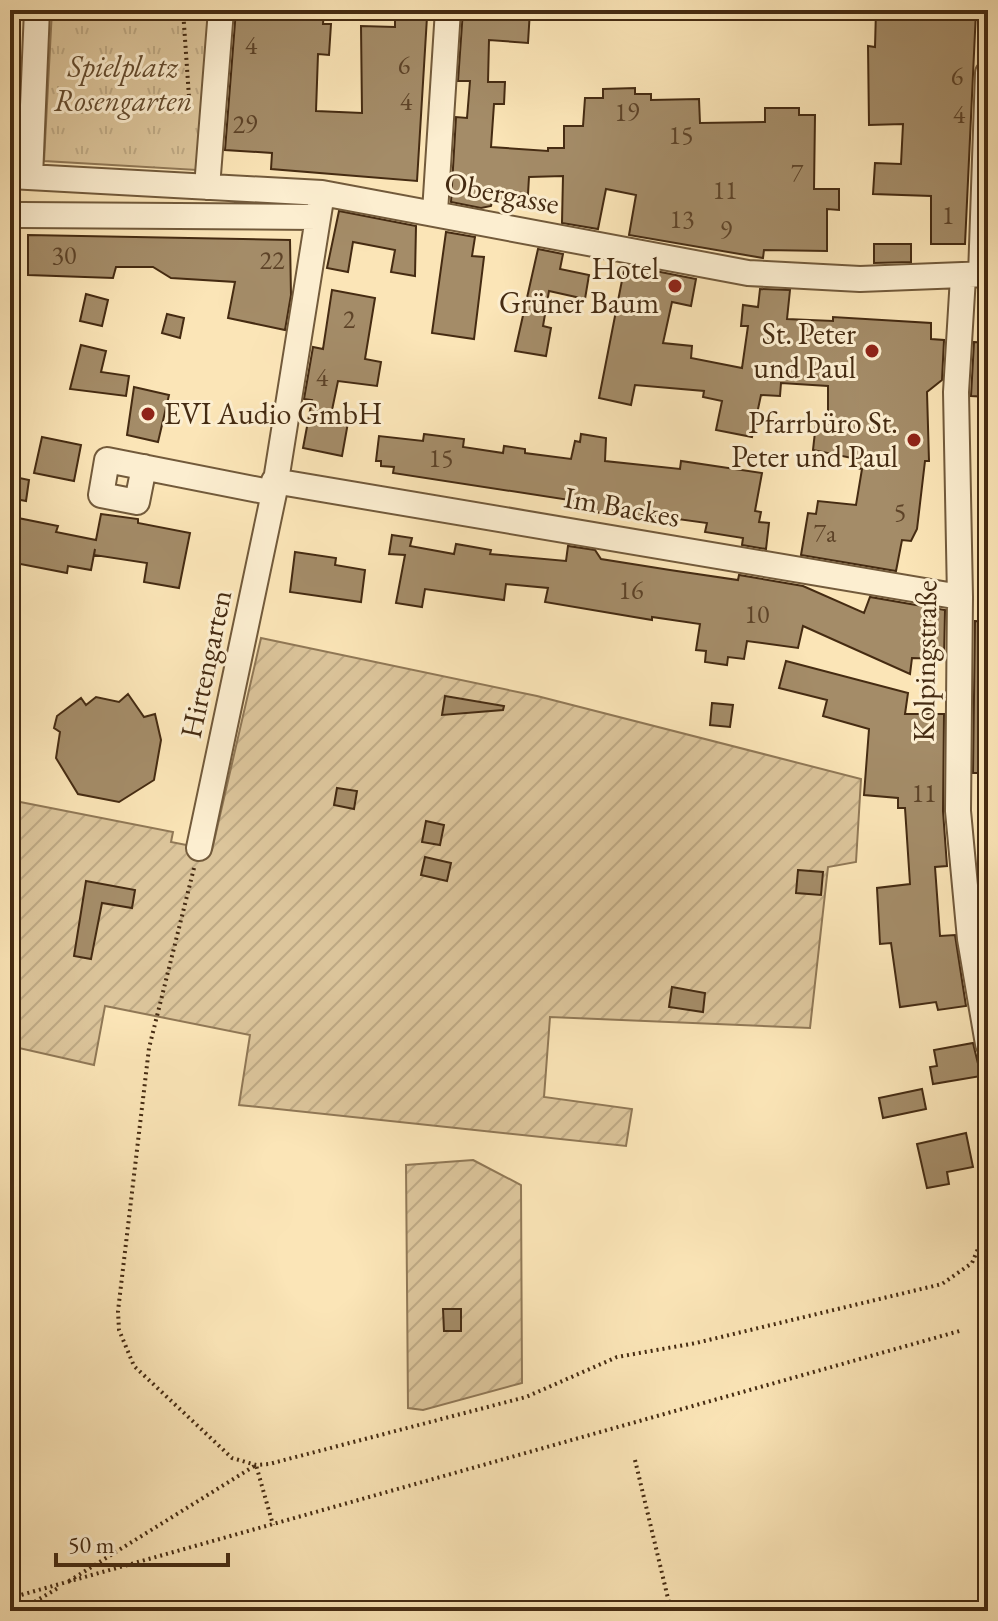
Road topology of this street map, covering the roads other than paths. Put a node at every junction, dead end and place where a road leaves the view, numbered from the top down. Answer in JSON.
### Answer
{"nodes":[{"id":1,"x":37,"y":10,"type":"edge"},
{"id":2,"x":221,"y":10,"type":"edge"},
{"id":3,"x":448,"y":10,"type":"edge"},
{"id":4,"x":988,"y":73,"type":"edge"},
{"id":5,"x":20,"y":176,"type":"edge"},
{"id":6,"x":207,"y":187,"type":"junction"},
{"id":7,"x":322,"y":193,"type":"junction"},
{"id":8,"x":435,"y":212,"type":"junction"},
{"id":9,"x":21,"y":215,"type":"dead end"},
{"id":10,"x":318,"y":217,"type":"junction"},
{"id":11,"x":977,"y":276,"type":"edge"},
{"id":12,"x":144,"y":467,"type":"dead end"},
{"id":13,"x":274,"y":487,"type":"junction"},
{"id":14,"x":960,"y":597,"type":"junction"},
{"id":15,"x":199,"y":848,"type":"road end"},
{"id":16,"x":988,"y":1044,"type":"edge"}],
"edges":[{"from":1,"to":5,"type":"street"},
{"from":2,"to":6,"type":"street"},
{"from":3,"to":8,"type":"street"},
{"from":4,"to":11,"type":"street","name":"Kolpingstraße"},
{"from":5,"to":6,"type":"street","name":"Obergasse"},
{"from":6,"to":7,"type":"street","name":"Obergasse"},
{"from":7,"to":8,"type":"street","name":"Obergasse"},
{"from":7,"to":10,"type":"street","name":"Hirtengarten"},
{"from":8,"to":11,"type":"street","name":"Obergasse"},
{"from":9,"to":10,"type":"street"},
{"from":10,"to":13,"type":"street","name":"Hirtengarten"},
{"from":11,"to":14,"type":"street","name":"Kolpingstraße"},
{"from":12,"to":13,"type":"street"},
{"from":13,"to":14,"type":"street","name":"Im Backes"},
{"from":13,"to":15,"type":"street","name":"Hirtengarten"},
{"from":14,"to":16,"type":"street","name":"Kolpingstraße"}]}
